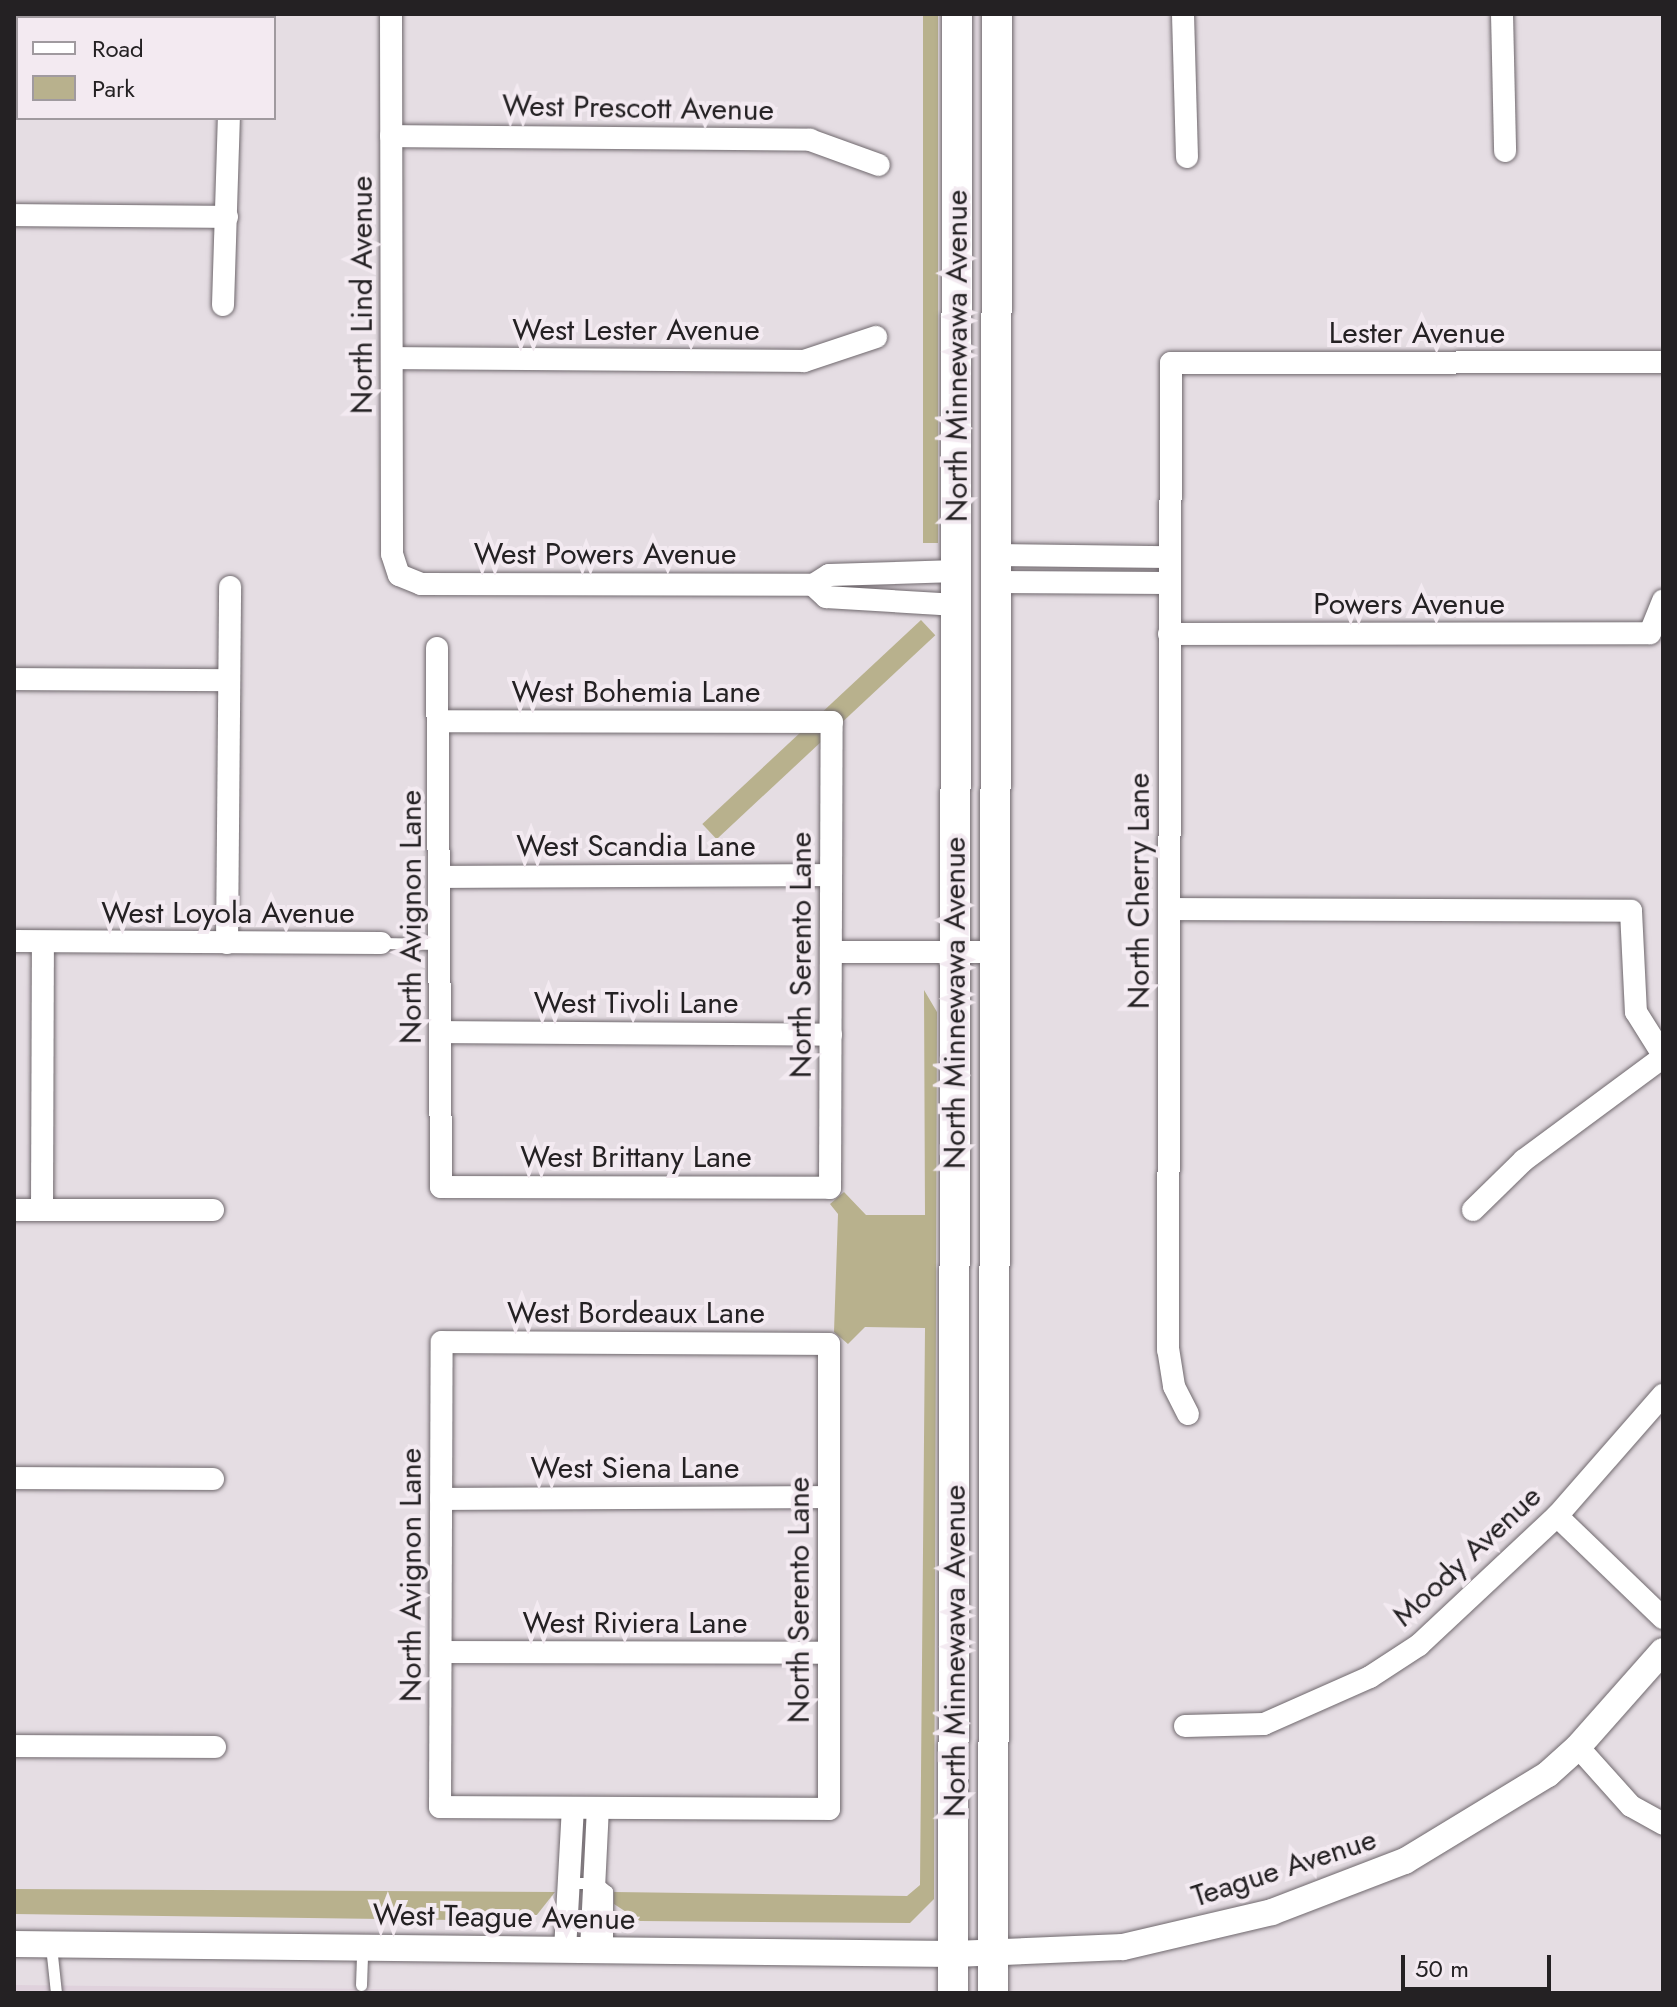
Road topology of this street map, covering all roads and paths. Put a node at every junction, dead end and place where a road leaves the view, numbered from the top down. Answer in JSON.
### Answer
{"nodes":[{"id":1,"x":391,"y":14,"type":"edge"},
{"id":2,"x":957,"y":14,"type":"edge"},
{"id":3,"x":997,"y":14,"type":"edge"},
{"id":4,"x":1183,"y":14,"type":"edge"},
{"id":5,"x":1502,"y":14,"type":"edge"},
{"id":6,"x":229,"y":120,"type":"edge"},
{"id":7,"x":391,"y":136,"type":"junction"},
{"id":8,"x":1505,"y":151,"type":"dead end"},
{"id":9,"x":1187,"y":157,"type":"dead end"},
{"id":10,"x":879,"y":165,"type":"dead end"},
{"id":11,"x":14,"y":215,"type":"edge"},
{"id":12,"x":227,"y":217,"type":"junction"},
{"id":13,"x":956,"y":256,"type":"junction"},
{"id":14,"x":223,"y":305,"type":"dead end"},
{"id":15,"x":876,"y":337,"type":"dead end"},
{"id":16,"x":392,"y":358,"type":"junction"},
{"id":17,"x":1663,"y":362,"type":"edge"},
{"id":18,"x":1171,"y":363,"type":"joint"},
{"id":19,"x":1169,"y":557,"type":"junction"},
{"id":20,"x":995,"y":568,"type":"junction"},
{"id":21,"x":957,"y":571,"type":"junction"},
{"id":22,"x":399,"y":575,"type":"joint"},
{"id":23,"x":1169,"y":583,"type":"junction"},
{"id":24,"x":874,"y":586,"type":"junction"},
{"id":25,"x":230,"y":587,"type":"dead end"},
{"id":26,"x":1663,"y":600,"type":"edge"},
{"id":27,"x":957,"y":605,"type":"junction"},
{"id":28,"x":1169,"y":634,"type":"junction"},
{"id":29,"x":437,"y":648,"type":"dead end"},
{"id":30,"x":14,"y":679,"type":"edge"},
{"id":31,"x":228,"y":680,"type":"junction"},
{"id":32,"x":441,"y":721,"type":"junction"},
{"id":33,"x":832,"y":722,"type":"joint"},
{"id":34,"x":995,"y":857,"type":"junction"},
{"id":35,"x":831,"y":875,"type":"junction"},
{"id":36,"x":441,"y":877,"type":"junction"},
{"id":37,"x":1169,"y":909,"type":"junction"},
{"id":38,"x":14,"y":941,"type":"edge"},
{"id":39,"x":227,"y":943,"type":"junction"},
{"id":40,"x":381,"y":943,"type":"joint"},
{"id":41,"x":43,"y":944,"type":"junction"},
{"id":42,"x":441,"y":944,"type":"junction"},
{"id":43,"x":831,"y":952,"type":"junction"},
{"id":44,"x":954,"y":952,"type":"junction"},
{"id":45,"x":994,"y":952,"type":"junction"},
{"id":46,"x":441,"y":1032,"type":"junction"},
{"id":47,"x":831,"y":1035,"type":"junction"},
{"id":48,"x":1663,"y":1056,"type":"edge"},
{"id":49,"x":441,"y":1187,"type":"joint"},
{"id":50,"x":830,"y":1188,"type":"joint"},
{"id":51,"x":14,"y":1210,"type":"edge"},
{"id":52,"x":42,"y":1210,"type":"junction"},
{"id":53,"x":213,"y":1210,"type":"dead end"},
{"id":54,"x":1473,"y":1210,"type":"dead end"},
{"id":55,"x":442,"y":1342,"type":"joint"},
{"id":56,"x":829,"y":1344,"type":"joint"},
{"id":57,"x":1663,"y":1395,"type":"edge"},
{"id":58,"x":1188,"y":1414,"type":"dead end"},
{"id":59,"x":14,"y":1478,"type":"edge"},
{"id":60,"x":213,"y":1479,"type":"dead end"},
{"id":61,"x":829,"y":1497,"type":"junction"},
{"id":62,"x":441,"y":1499,"type":"junction"},
{"id":63,"x":1557,"y":1516,"type":"junction"},
{"id":64,"x":1663,"y":1618,"type":"edge"},
{"id":65,"x":1663,"y":1651,"type":"edge"},
{"id":66,"x":441,"y":1652,"type":"junction"},
{"id":67,"x":829,"y":1653,"type":"junction"},
{"id":68,"x":1185,"y":1726,"type":"dead end"},
{"id":69,"x":14,"y":1746,"type":"edge"},
{"id":70,"x":215,"y":1747,"type":"dead end"},
{"id":71,"x":1578,"y":1747,"type":"junction"},
{"id":72,"x":573,"y":1808,"type":"junction"},
{"id":73,"x":598,"y":1808,"type":"junction"},
{"id":74,"x":1663,"y":1824,"type":"edge"},
{"id":75,"x":573,"y":1883,"type":"junction"},
{"id":76,"x":597,"y":1883,"type":"junction"},
{"id":77,"x":14,"y":1944,"type":"edge"},
{"id":78,"x":50,"y":1944,"type":"junction"},
{"id":79,"x":362,"y":1948,"type":"junction"},
{"id":80,"x":588,"y":1950,"type":"junction"},
{"id":81,"x":954,"y":1954,"type":"junction"},
{"id":82,"x":993,"y":1954,"type":"junction"},
{"id":83,"x":361,"y":1985,"type":"dead end"},
{"id":84,"x":56,"y":1993,"type":"edge"},
{"id":85,"x":953,"y":1993,"type":"edge"},
{"id":86,"x":993,"y":1993,"type":"edge"}],
"edges":[{"from":1,"to":7,"type":"street","name":"North Lind Avenue"},
{"from":2,"to":13,"type":"main road","name":"North Minnewawa Avenue"},
{"from":3,"to":20,"type":"main road","name":"North Minnewawa Avenue"},
{"from":4,"to":9,"type":"street"},
{"from":5,"to":8,"type":"street"},
{"from":6,"to":12,"type":"street"},
{"from":7,"to":10,"type":"street","name":"West Prescott Avenue"},
{"from":7,"to":16,"type":"street","name":"North Lind Avenue"},
{"from":11,"to":12,"type":"street"},
{"from":12,"to":14,"type":"street"},
{"from":13,"to":20,"type":"main road"},
{"from":13,"to":21,"type":"main road","name":"North Minnewawa Avenue"},
{"from":15,"to":16,"type":"street","name":"West Lester Avenue"},
{"from":16,"to":22,"type":"street","name":"North Lind Avenue"},
{"from":17,"to":18,"type":"street","name":"Lester Avenue"},
{"from":18,"to":19,"type":"street","name":"North Cherry Lane"},
{"from":19,"to":20,"type":"street"},
{"from":19,"to":23,"type":"street","name":"North Cherry Lane"},
{"from":20,"to":23,"type":"street"},
{"from":20,"to":34,"type":"main road","name":"North Minnewawa Avenue"},
{"from":21,"to":24,"type":"street","name":"West Powers Avenue"},
{"from":21,"to":27,"type":"main road","name":"North Minnewawa Avenue"},
{"from":21,"to":34,"type":"main road"},
{"from":22,"to":24,"type":"street","name":"West Powers Avenue"},
{"from":23,"to":28,"type":"street","name":"North Cherry Lane"},
{"from":24,"to":27,"type":"street","name":"West Powers Avenue"},
{"from":25,"to":31,"type":"street"},
{"from":26,"to":28,"type":"street","name":"Powers Avenue"},
{"from":27,"to":44,"type":"main road","name":"North Minnewawa Avenue"},
{"from":28,"to":37,"type":"street","name":"North Cherry Lane"},
{"from":29,"to":32,"type":"street","name":"North Avignon Lane"},
{"from":30,"to":31,"type":"street"},
{"from":31,"to":39,"type":"street"},
{"from":32,"to":33,"type":"street","name":"West Bohemia Lane"},
{"from":32,"to":36,"type":"street","name":"North Avignon Lane"},
{"from":33,"to":35,"type":"street","name":"North Serento Lane"},
{"from":34,"to":45,"type":"main road","name":"North Minnewawa Avenue"},
{"from":35,"to":36,"type":"street","name":"West Scandia Lane"},
{"from":35,"to":43,"type":"street","name":"North Serento Lane"},
{"from":36,"to":42,"type":"street","name":"North Avignon Lane"},
{"from":37,"to":48,"type":"street"},
{"from":37,"to":58,"type":"street","name":"North Cherry Lane"},
{"from":38,"to":41,"type":"street","name":"West Loyola Avenue"},
{"from":39,"to":40,"type":"street","name":"West Loyola Avenue"},
{"from":39,"to":41,"type":"street","name":"West Loyola Avenue"},
{"from":40,"to":42,"type":"lane","name":"West Loyola Avenue"},
{"from":41,"to":52,"type":"street"},
{"from":42,"to":46,"type":"street","name":"North Avignon Lane"},
{"from":43,"to":44,"type":"street"},
{"from":43,"to":47,"type":"street","name":"North Serento Lane"},
{"from":44,"to":45,"type":"street"},
{"from":44,"to":81,"type":"main road","name":"North Minnewawa Avenue"},
{"from":45,"to":82,"type":"main road","name":"North Minnewawa Avenue"},
{"from":46,"to":47,"type":"street","name":"West Tivoli Lane"},
{"from":46,"to":49,"type":"street","name":"North Avignon Lane"},
{"from":47,"to":50,"type":"street","name":"North Serento Lane"},
{"from":48,"to":54,"type":"street"},
{"from":49,"to":50,"type":"street","name":"West Brittany Lane"},
{"from":51,"to":52,"type":"street"},
{"from":52,"to":53,"type":"street"},
{"from":55,"to":56,"type":"street","name":"West Bordeaux Lane"},
{"from":55,"to":62,"type":"street","name":"North Avignon Lane"},
{"from":56,"to":61,"type":"street","name":"North Serento Lane"},
{"from":57,"to":63,"type":"street","name":"Moody Avenue"},
{"from":59,"to":60,"type":"street"},
{"from":61,"to":62,"type":"street","name":"West Siena Lane"},
{"from":61,"to":67,"type":"street","name":"North Serento Lane"},
{"from":62,"to":66,"type":"street","name":"North Avignon Lane"},
{"from":63,"to":64,"type":"street"},
{"from":63,"to":68,"type":"street","name":"Moody Avenue"},
{"from":65,"to":71,"type":"street","name":"Teague Avenue"},
{"from":66,"to":67,"type":"street","name":"West Riviera Lane"},
{"from":66,"to":72,"type":"street","name":"North Avignon Lane"},
{"from":67,"to":73,"type":"street","name":"North Serento Lane"},
{"from":69,"to":70,"type":"street"},
{"from":71,"to":74,"type":"street"},
{"from":71,"to":82,"type":"street","name":"Teague Avenue"},
{"from":72,"to":73,"type":"street"},
{"from":72,"to":75,"type":"street"},
{"from":73,"to":76,"type":"street"},
{"from":75,"to":76,"type":"lane"},
{"from":75,"to":80,"type":"street"},
{"from":76,"to":80,"type":"street"},
{"from":77,"to":78,"type":"street","name":"West Teague Avenue"},
{"from":78,"to":79,"type":"street","name":"West Teague Avenue"},
{"from":78,"to":84,"type":"lane"},
{"from":79,"to":80,"type":"street","name":"West Teague Avenue"},
{"from":79,"to":83,"type":"lane"},
{"from":80,"to":81,"type":"street","name":"West Teague Avenue"},
{"from":81,"to":82,"type":"street","name":"West Teague Avenue"},
{"from":81,"to":85,"type":"main road","name":"North Minnewawa Avenue"},
{"from":82,"to":86,"type":"main road","name":"North Minnewawa Avenue"}]}
